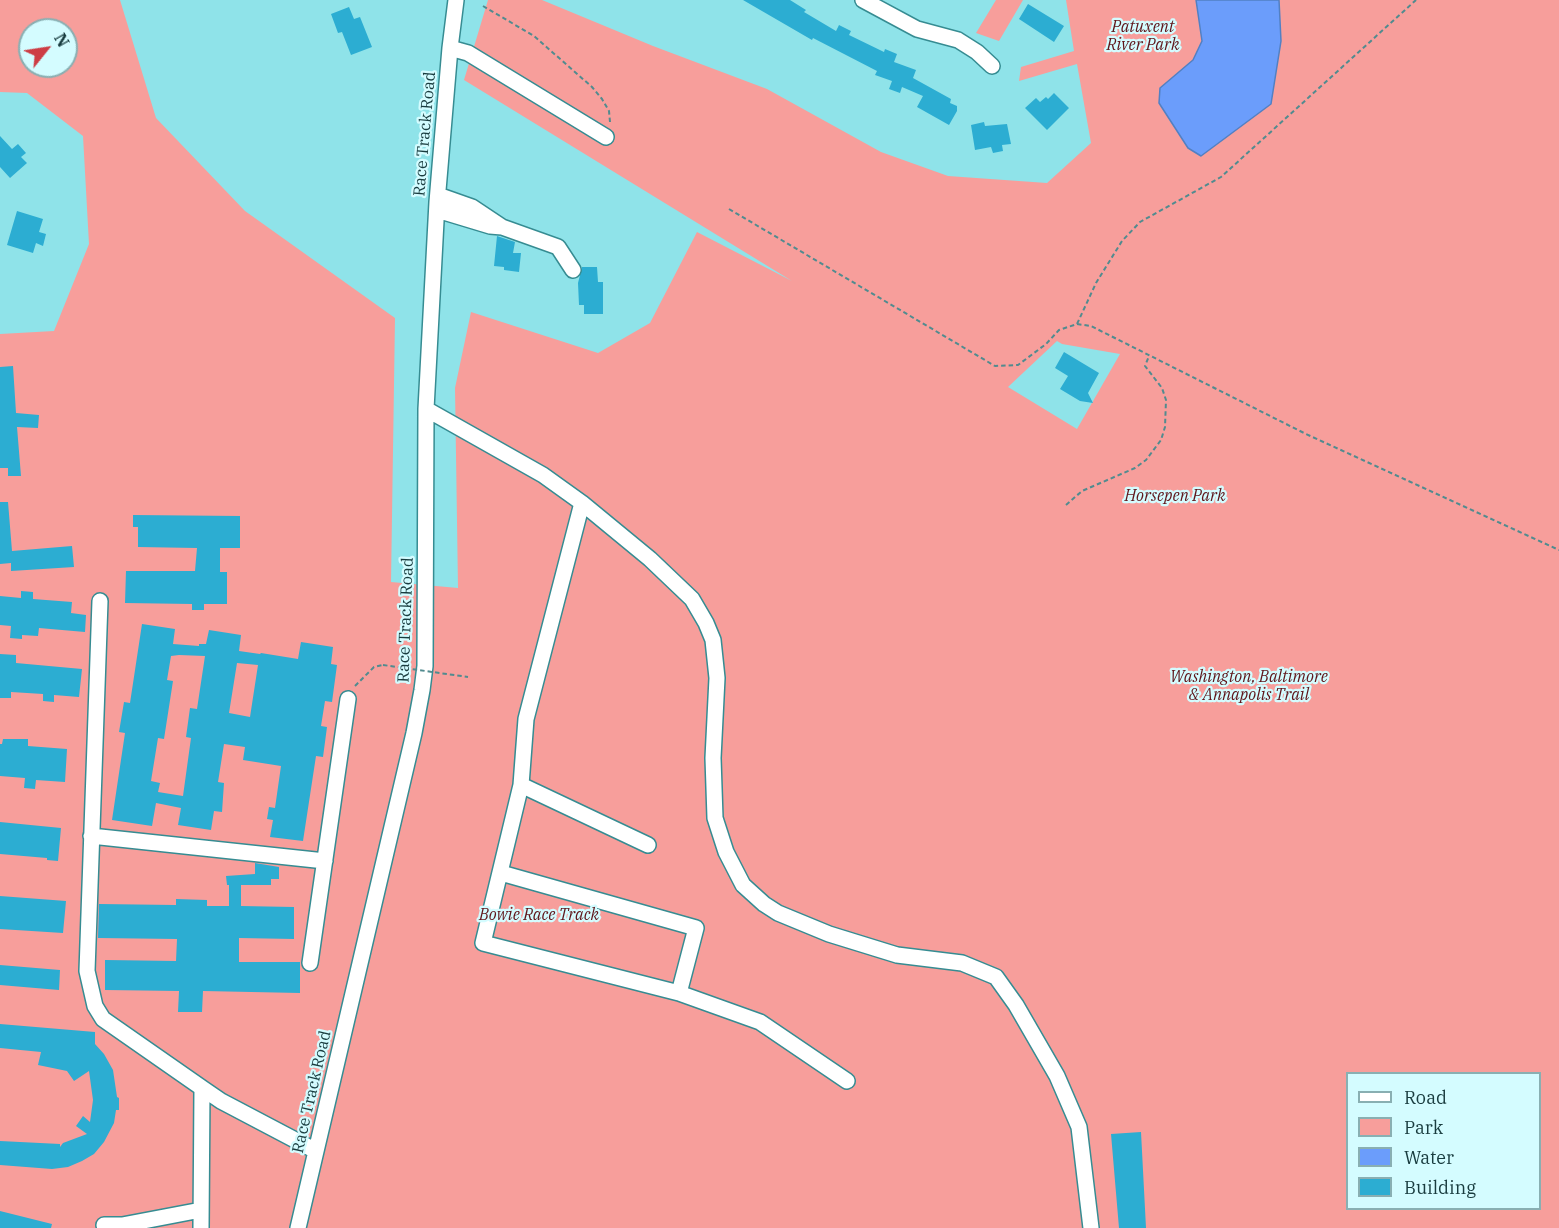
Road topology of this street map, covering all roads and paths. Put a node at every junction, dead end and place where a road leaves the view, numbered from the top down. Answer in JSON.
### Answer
{"nodes":[{"id":1,"x":456,"y":0,"type":"edge"},
{"id":2,"x":863,"y":0,"type":"edge"},
{"id":3,"x":1416,"y":0,"type":"edge"},
{"id":4,"x":483,"y":6,"type":"dead end"},
{"id":5,"x":450,"y":48,"type":"junction"},
{"id":6,"x":992,"y":66,"type":"dead end"},
{"id":7,"x":606,"y":137,"type":"joint"},
{"id":8,"x":437,"y":203,"type":"junction"},
{"id":9,"x":729,"y":209,"type":"dead end"},
{"id":10,"x":573,"y":270,"type":"dead end"},
{"id":11,"x":1077,"y":324,"type":"junction"},
{"id":12,"x":1149,"y":356,"type":"junction"},
{"id":13,"x":426,"y":409,"type":"junction"},
{"id":14,"x":582,"y":503,"type":"junction"},
{"id":15,"x":1066,"y":505,"type":"dead end"},
{"id":16,"x":1559,"y":549,"type":"edge"},
{"id":17,"x":100,"y":601,"type":"dead end"},
{"id":18,"x":468,"y":677,"type":"dead end"},
{"id":19,"x":348,"y":699,"type":"joint"},
{"id":20,"x":521,"y":785,"type":"junction"},
{"id":21,"x":91,"y":836,"type":"junction"},
{"id":22,"x":648,"y":845,"type":"dead end"},
{"id":23,"x":325,"y":861,"type":"junction"},
{"id":24,"x":501,"y":873,"type":"junction"},
{"id":25,"x":310,"y":963,"type":"dead end"},
{"id":26,"x":679,"y":993,"type":"junction"},
{"id":27,"x":847,"y":1081,"type":"dead end"},
{"id":28,"x":202,"y":1088,"type":"junction"},
{"id":29,"x":316,"y":1152,"type":"junction"},
{"id":30,"x":201,"y":1210,"type":"junction"},
{"id":31,"x":104,"y":1225,"type":"dead end"},
{"id":32,"x":201,"y":1228,"type":"edge"},
{"id":33,"x":298,"y":1228,"type":"edge"},
{"id":34,"x":1091,"y":1228,"type":"edge"}],
"edges":[{"from":1,"to":5,"type":"street","name":"Race Track Road"},
{"from":2,"to":6,"type":"street"},
{"from":3,"to":11,"type":"path"},
{"from":4,"to":7,"type":"path"},
{"from":5,"to":7,"type":"street"},
{"from":5,"to":8,"type":"street","name":"Race Track Road"},
{"from":8,"to":10,"type":"street"},
{"from":8,"to":13,"type":"street","name":"Race Track Road"},
{"from":9,"to":11,"type":"path"},
{"from":11,"to":12,"type":"path"},
{"from":12,"to":15,"type":"path"},
{"from":12,"to":16,"type":"path"},
{"from":13,"to":14,"type":"street"},
{"from":13,"to":29,"type":"street","name":"Race Track Road"},
{"from":14,"to":20,"type":"street"},
{"from":14,"to":34,"type":"street"},
{"from":17,"to":21,"type":"street"},
{"from":18,"to":19,"type":"path","bridge":true},
{"from":19,"to":23,"type":"street"},
{"from":20,"to":22,"type":"street"},
{"from":20,"to":24,"type":"street"},
{"from":21,"to":23,"type":"street"},
{"from":21,"to":28,"type":"street"},
{"from":23,"to":25,"type":"street"},
{"from":24,"to":26,"type":"street"},
{"from":24,"to":26,"type":"street"},
{"from":26,"to":27,"type":"street"},
{"from":28,"to":29,"type":"street"},
{"from":28,"to":30,"type":"street"},
{"from":29,"to":33,"type":"street","name":"Race Track Road"},
{"from":30,"to":31,"type":"street"},
{"from":30,"to":32,"type":"street"}]}
